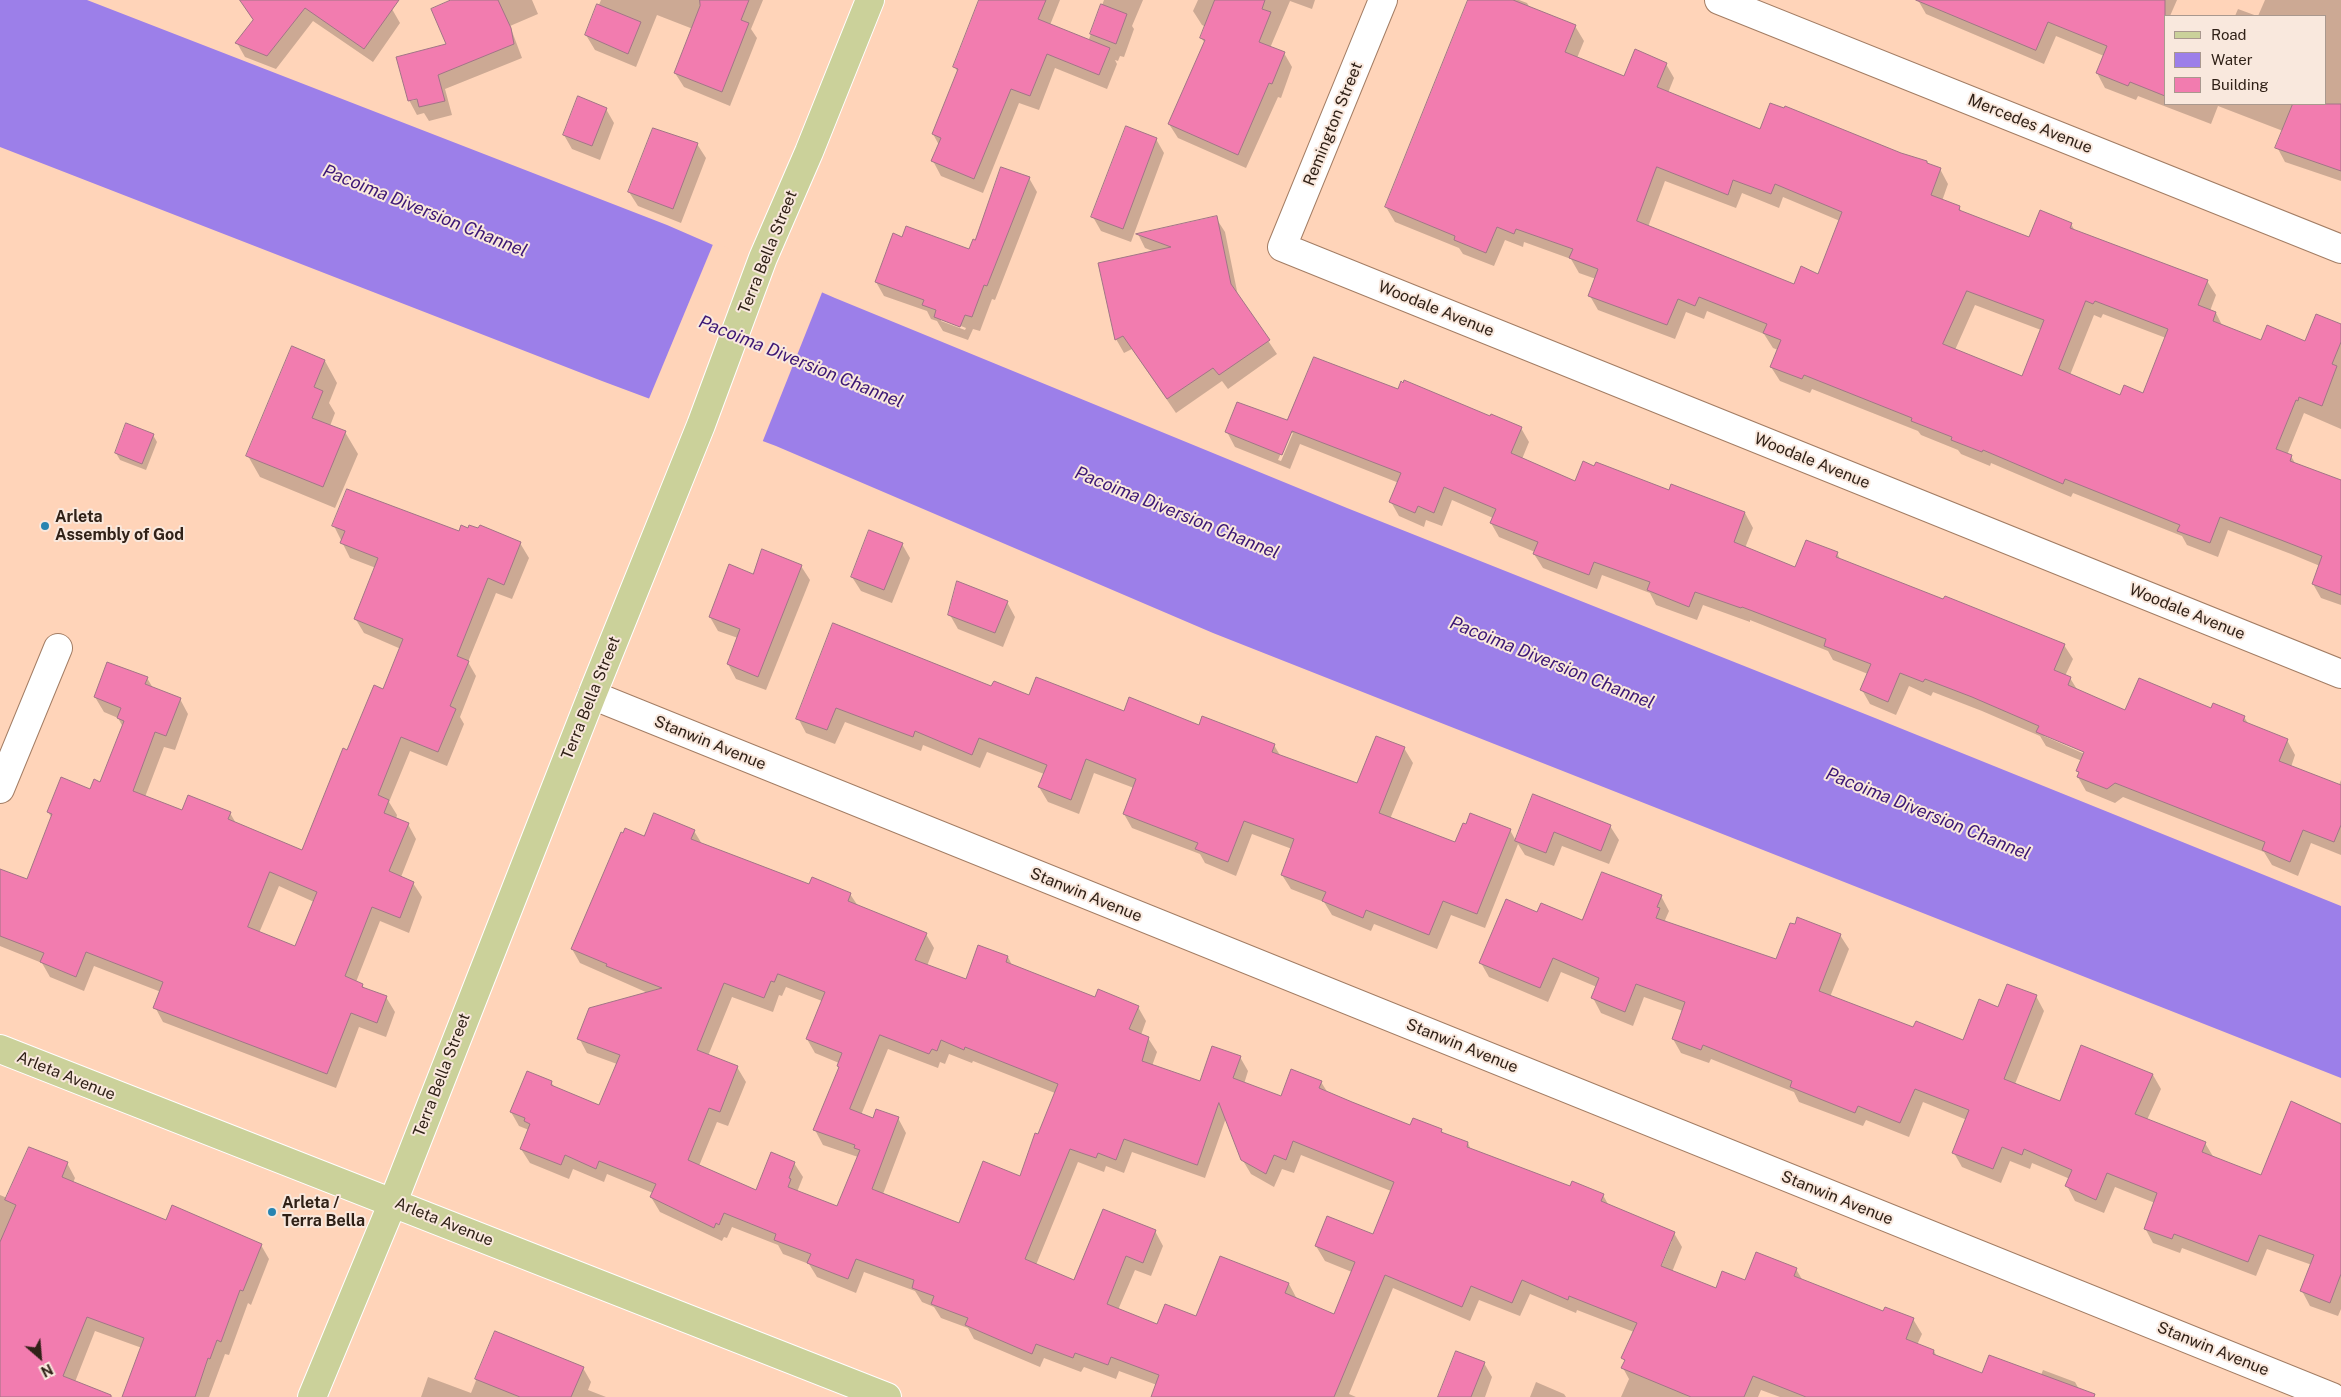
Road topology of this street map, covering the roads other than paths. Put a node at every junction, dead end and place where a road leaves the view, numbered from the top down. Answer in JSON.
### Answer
{"nodes":[{"id":1,"x":870,"y":0,"type":"edge"},
{"id":2,"x":1383,"y":0,"type":"edge"},
{"id":3,"x":1719,"y":0,"type":"edge"},
{"id":4,"x":1282,"y":247,"type":"joint"},
{"id":5,"x":2341,"y":248,"type":"edge"},
{"id":6,"x":58,"y":648,"type":"dead end"},
{"id":7,"x":2341,"y":674,"type":"edge"},
{"id":8,"x":592,"y":695,"type":"junction"},
{"id":9,"x":0,"y":789,"type":"edge"},
{"id":10,"x":0,"y":1049,"type":"edge"},
{"id":11,"x":393,"y":1202,"type":"junction"},
{"id":12,"x":312,"y":1397,"type":"edge"},
{"id":13,"x":887,"y":1397,"type":"edge"},
{"id":14,"x":2332,"y":1397,"type":"edge"}],
"edges":[{"from":1,"to":8,"type":"main road","name":"Terra Bella Street"},
{"from":2,"to":4,"type":"street","name":"Remington Street"},
{"from":3,"to":5,"type":"street","name":"Mercedes Avenue"},
{"from":4,"to":7,"type":"street","name":"Woodale Avenue"},
{"from":6,"to":9,"type":"street"},
{"from":8,"to":11,"type":"main road","name":"Terra Bella Street"},
{"from":8,"to":14,"type":"street","name":"Stanwin Avenue"},
{"from":10,"to":11,"type":"main road","name":"Arleta Avenue"},
{"from":11,"to":12,"type":"main road","name":"Terra Bella Street"},
{"from":11,"to":13,"type":"main road","name":"Arleta Avenue"}]}
